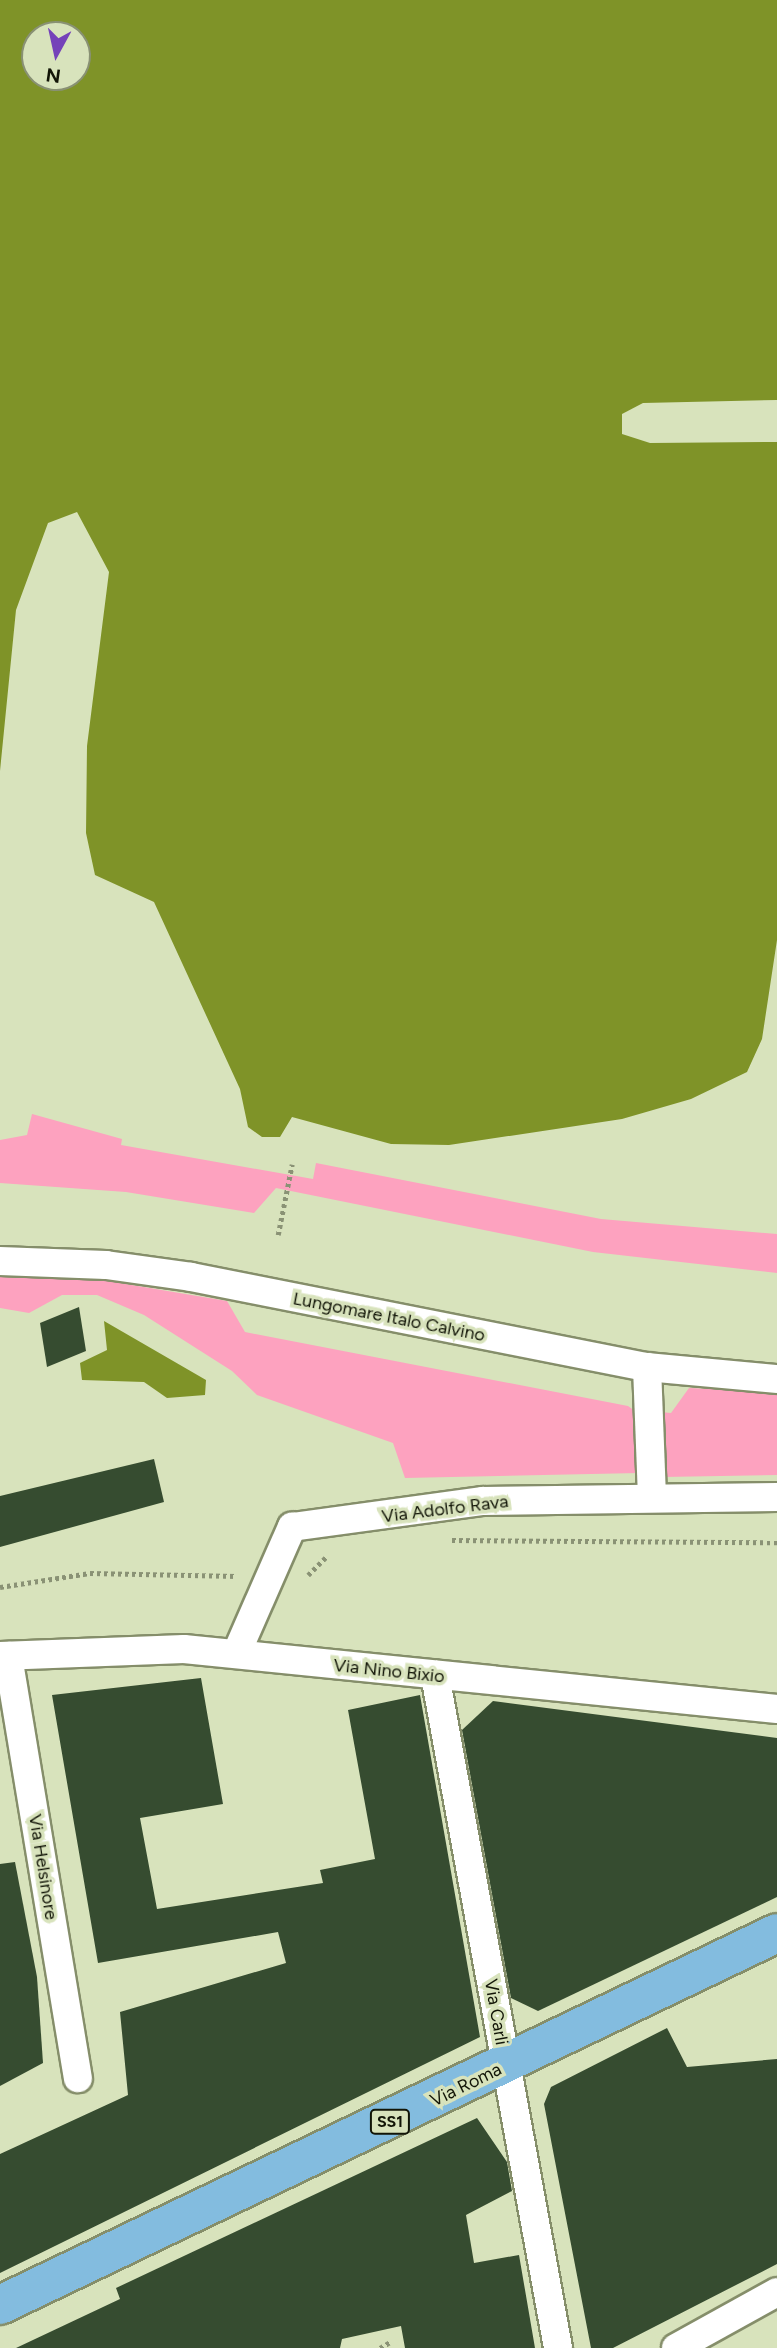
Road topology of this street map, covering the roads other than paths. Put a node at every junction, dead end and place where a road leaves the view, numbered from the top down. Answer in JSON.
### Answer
{"nodes":[{"id":1,"x":0,"y":1261,"type":"edge"},
{"id":2,"x":647,"y":1367,"type":"junction"},
{"id":3,"x":777,"y":1379,"type":"edge"},
{"id":4,"x":777,"y":1497,"type":"edge"},
{"id":5,"x":652,"y":1498,"type":"junction"},
{"id":6,"x":237,"y":1652,"type":"junction"},
{"id":7,"x":4,"y":1656,"type":"edge"},
{"id":8,"x":435,"y":1675,"type":"junction"},
{"id":9,"x":777,"y":1709,"type":"edge"},
{"id":10,"x":777,"y":1933,"type":"edge"},
{"id":11,"x":506,"y":2066,"type":"junction"},
{"id":12,"x":78,"y":2078,"type":"dead end"},
{"id":13,"x":777,"y":2292,"type":"edge"},
{"id":14,"x":0,"y":2305,"type":"edge"},
{"id":15,"x":558,"y":2348,"type":"edge"},
{"id":16,"x":676,"y":2348,"type":"edge"}],
"edges":[{"from":1,"to":2,"type":"street","name":"Lungomare Italo Calvino"},
{"from":2,"to":3,"type":"street","name":"Lungomare Italo Calvino"},
{"from":2,"to":5,"type":"street"},
{"from":4,"to":5,"type":"street","name":"Via Adolfo Rava"},
{"from":5,"to":6,"type":"street","name":"Via Adolfo Rava"},
{"from":6,"to":7,"type":"street","name":"Via Nino Bixio"},
{"from":6,"to":8,"type":"street","name":"Via Nino Bixio"},
{"from":7,"to":12,"type":"street","name":"Via Helsinore"},
{"from":8,"to":9,"type":"street","name":"Via Nino Bixio"},
{"from":8,"to":11,"type":"street","name":"Via Carli"},
{"from":10,"to":11,"type":"main road","name":"Via Roma","number":"SS1"},
{"from":11,"to":14,"type":"main road","name":"Via Roma","number":"SS1"},
{"from":11,"to":15,"type":"street","name":"Via Carli"},
{"from":13,"to":16,"type":"street"}]}
